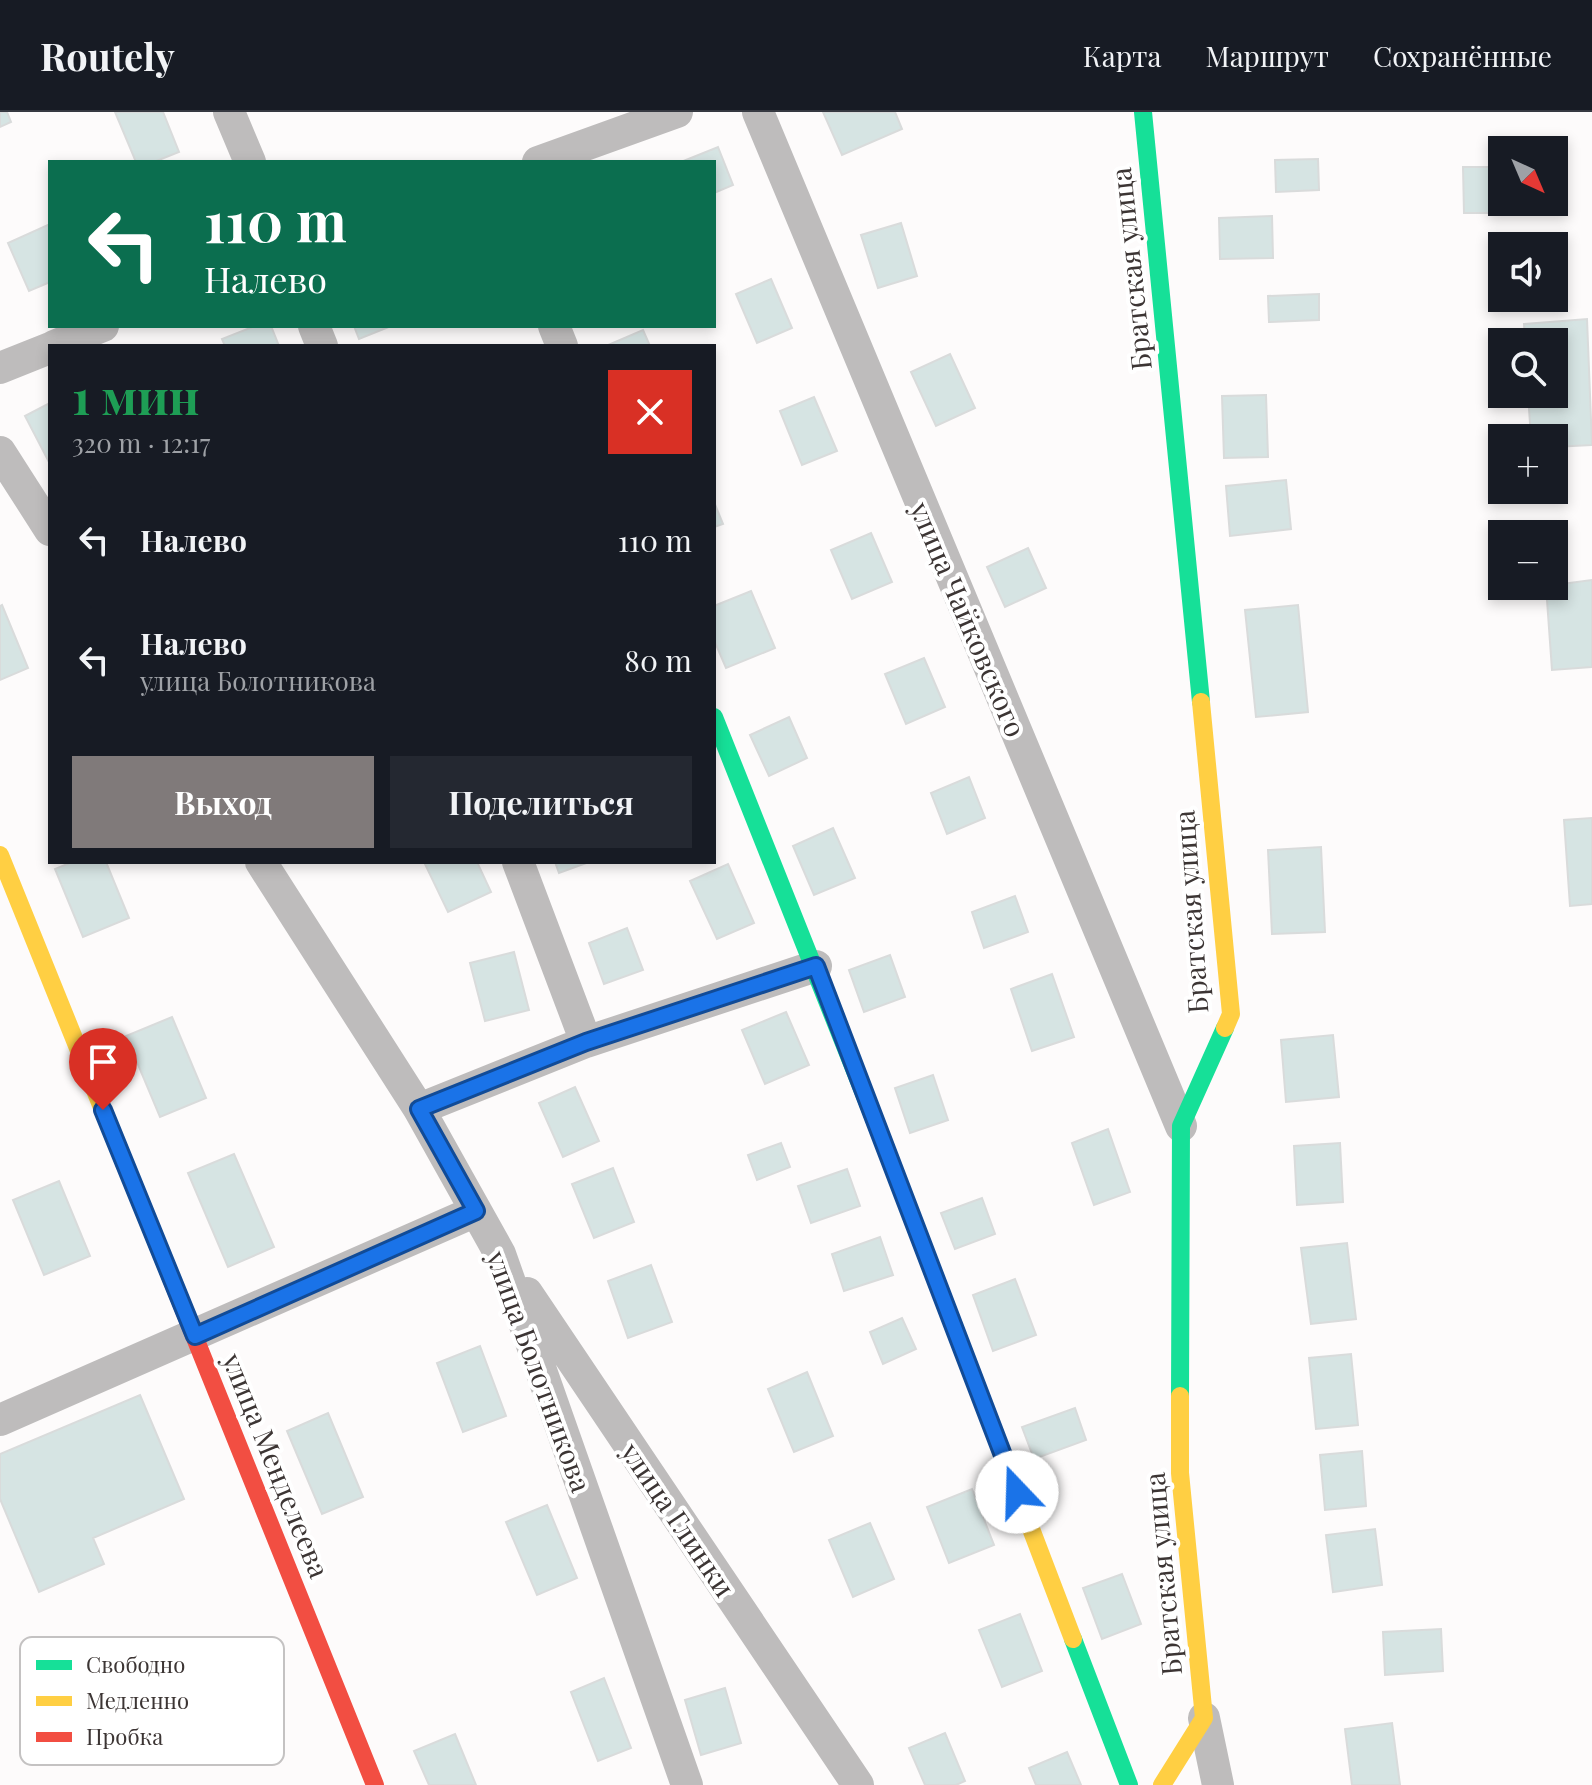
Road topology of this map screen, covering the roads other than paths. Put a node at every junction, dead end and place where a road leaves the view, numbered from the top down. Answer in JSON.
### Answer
{"nodes":[{"id":1,"x":229,"y":112,"type":"edge"},
{"id":2,"x":677,"y":112,"type":"edge"},
{"id":3,"x":758,"y":112,"type":"edge"},
{"id":4,"x":1143,"y":112,"type":"edge"},
{"id":5,"x":249,"y":160,"type":"edge"},
{"id":6,"x":544,"y":160,"type":"edge"},
{"id":7,"x":98,"y":328,"type":"edge"},
{"id":8,"x":59,"y":344,"type":"edge"},
{"id":9,"x":48,"y":349,"type":"edge"},
{"id":10,"x":0,"y":368,"type":"edge"},
{"id":11,"x":0,"y":452,"type":"edge"},
{"id":12,"x":48,"y":527,"type":"edge"},
{"id":13,"x":716,"y":722,"type":"edge"},
{"id":14,"x":0,"y":855,"type":"edge"},
{"id":15,"x":262,"y":864,"type":"edge"},
{"id":16,"x":519,"y":864,"type":"edge"},
{"id":17,"x":816,"y":966,"type":"junction"},
{"id":18,"x":586,"y":1042,"type":"junction"},
{"id":19,"x":419,"y":1109,"type":"junction"},
{"id":20,"x":1181,"y":1126,"type":"junction"},
{"id":21,"x":476,"y":1211,"type":"junction"},
{"id":22,"x":500,"y":1254,"type":"junction"},
{"id":23,"x":195,"y":1336,"type":"junction"},
{"id":24,"x":0,"y":1420,"type":"edge"},
{"id":25,"x":1204,"y":1718,"type":"junction"},
{"id":26,"x":375,"y":1785,"type":"edge"},
{"id":27,"x":687,"y":1785,"type":"edge"},
{"id":28,"x":858,"y":1785,"type":"edge"},
{"id":29,"x":1129,"y":1785,"type":"edge"},
{"id":30,"x":1162,"y":1785,"type":"edge"},
{"id":31,"x":1218,"y":1785,"type":"edge"}],
"edges":[{"from":1,"to":5,"type":"street"},
{"from":2,"to":6,"type":"street"},
{"from":3,"to":20,"type":"street","name":"улица Чайковского"},
{"from":4,"to":20,"type":"street","name":"Братская улица"},
{"from":7,"to":8,"type":"street"},
{"from":9,"to":10,"type":"street"},
{"from":11,"to":12,"type":"street"},
{"from":13,"to":17,"type":"street"},
{"from":14,"to":23,"type":"street","name":"улица Менделеева"},
{"from":15,"to":19,"type":"street","name":"улица Болотникова"},
{"from":16,"to":18,"type":"street"},
{"from":17,"to":18,"type":"street"},
{"from":17,"to":29,"type":"street"},
{"from":18,"to":19,"type":"street"},
{"from":19,"to":21,"type":"street","name":"улица Болотникова"},
{"from":20,"to":25,"type":"street","name":"Братская улица"},
{"from":21,"to":22,"type":"street","name":"улица Болотникова"},
{"from":21,"to":23,"type":"street"},
{"from":22,"to":27,"type":"street","name":"улица Болотникова"},
{"from":22,"to":28,"type":"street","name":"улица Глинки"},
{"from":23,"to":24,"type":"street"},
{"from":23,"to":26,"type":"street","name":"улица Менделеева"},
{"from":25,"to":30,"type":"street"},
{"from":25,"to":31,"type":"street"}]}
